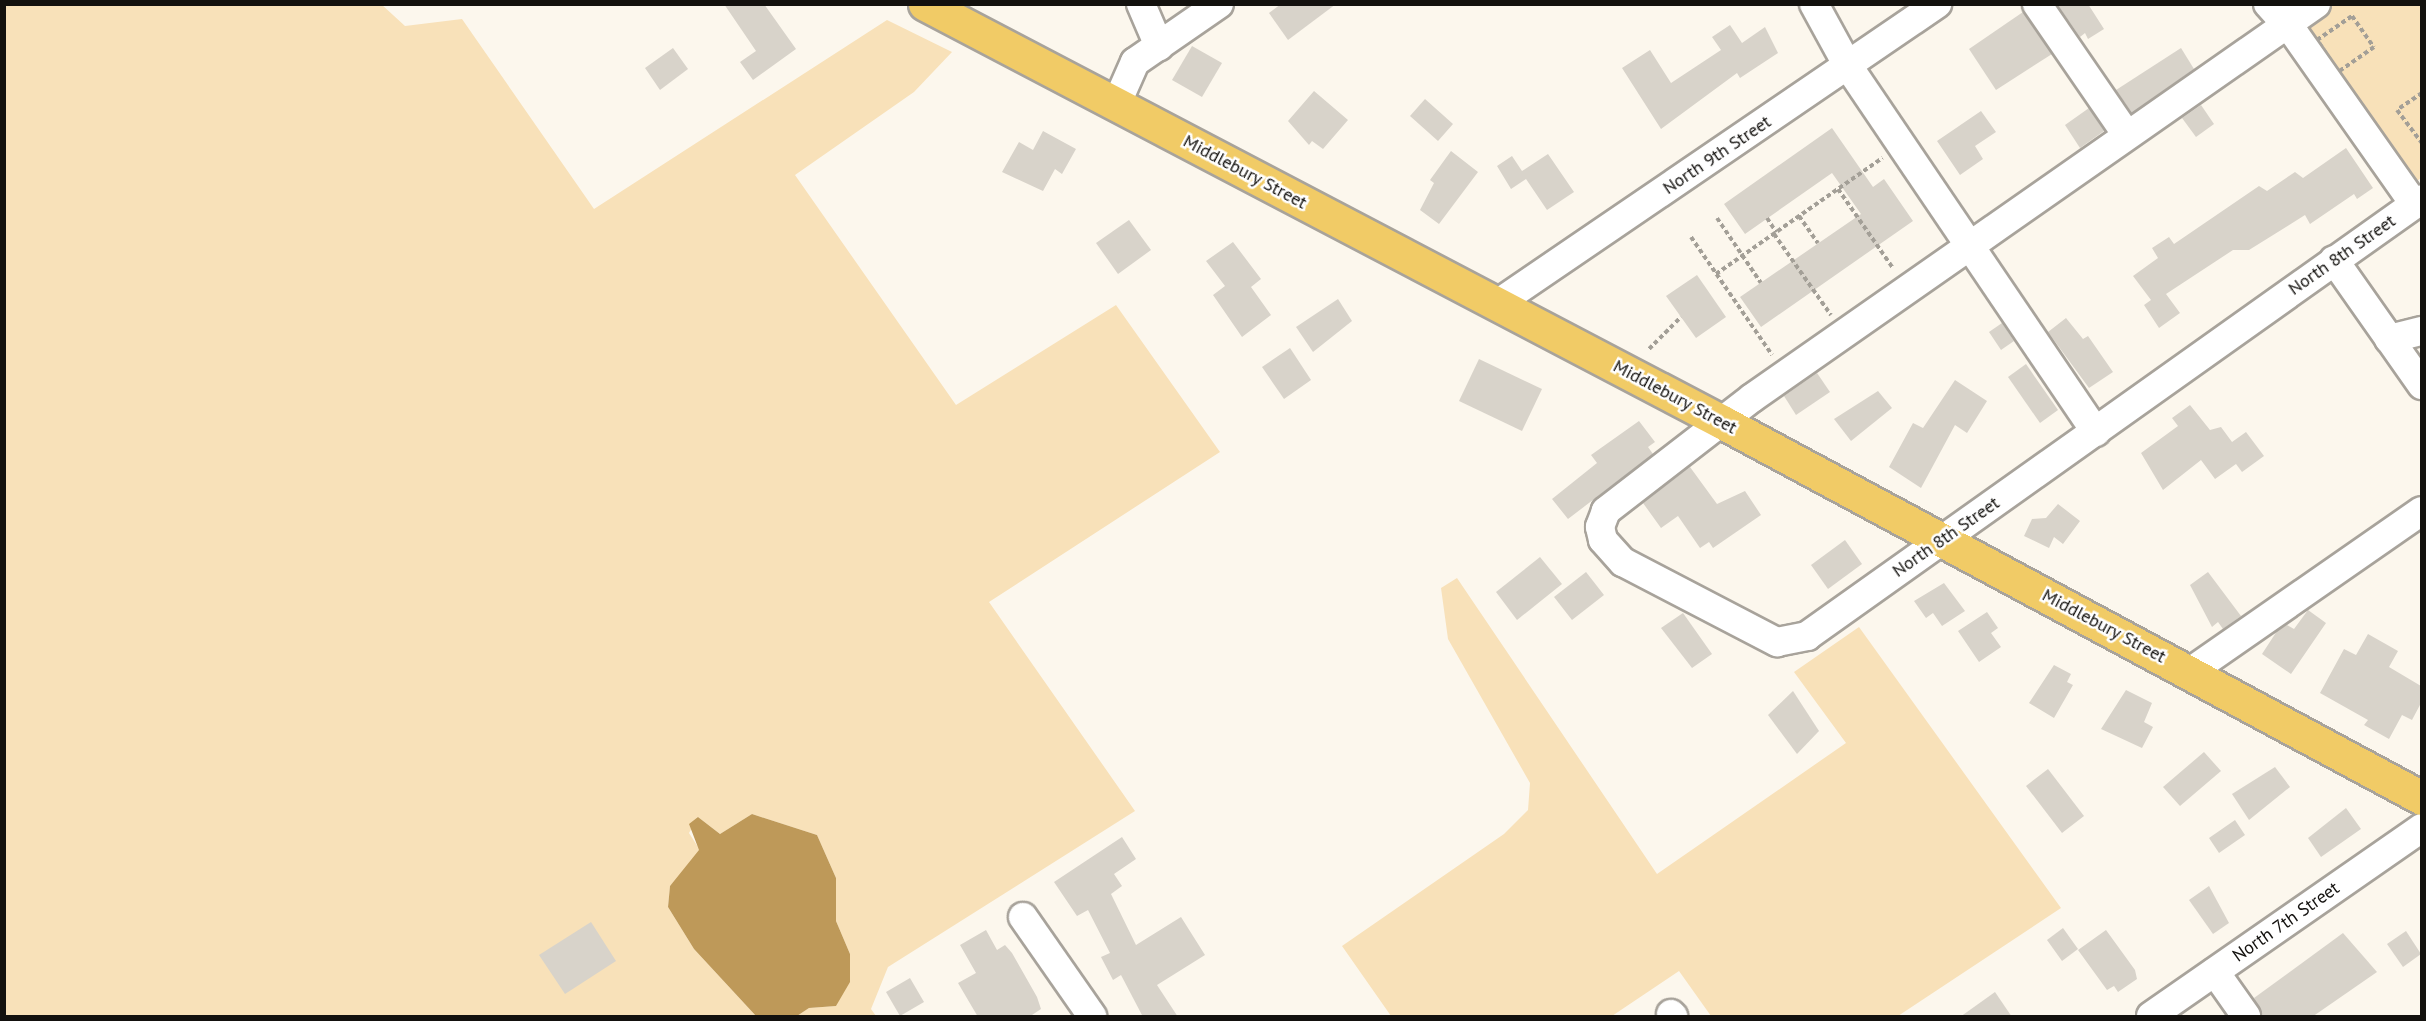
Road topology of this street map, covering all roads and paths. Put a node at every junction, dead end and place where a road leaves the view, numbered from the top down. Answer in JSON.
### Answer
{"nodes":[{"id":1,"x":925,"y":4,"type":"edge"},
{"id":2,"x":1141,"y":4,"type":"edge"},
{"id":3,"x":1219,"y":4,"type":"edge"},
{"id":4,"x":1814,"y":4,"type":"edge"},
{"id":5,"x":1937,"y":4,"type":"edge"},
{"id":6,"x":2037,"y":4,"type":"edge"},
{"id":7,"x":2316,"y":4,"type":"edge"},
{"id":8,"x":2276,"y":15,"type":"edge"},
{"id":9,"x":1159,"y":46,"type":"junction"},
{"id":10,"x":1848,"y":66,"type":"junction"},
{"id":11,"x":2338,"y":72,"type":"joint"},
{"id":12,"x":2421,"y":93,"type":"edge"},
{"id":13,"x":1116,"y":105,"type":"junction"},
{"id":14,"x":2127,"y":135,"type":"junction"},
{"id":15,"x":2421,"y":143,"type":"edge"},
{"id":16,"x":1902,"y":144,"type":"junction"},
{"id":17,"x":1838,"y":189,"type":"junction"},
{"id":18,"x":2418,"y":202,"type":"edge"},
{"id":19,"x":1799,"y":216,"type":"junction"},
{"id":20,"x":1717,"y":218,"type":"dead end"},
{"id":21,"x":1767,"y":218,"type":"dead end"},
{"id":22,"x":1775,"y":233,"type":"junction"},
{"id":23,"x":1691,"y":237,"type":"dead end"},
{"id":24,"x":1818,"y":243,"type":"dead end"},
{"id":25,"x":1971,"y":246,"type":"junction"},
{"id":26,"x":1742,"y":256,"type":"junction"},
{"id":27,"x":2334,"y":260,"type":"junction"},
{"id":28,"x":1716,"y":274,"type":"junction"},
{"id":29,"x":1761,"y":283,"type":"dead end"},
{"id":30,"x":1907,"y":289,"type":"junction"},
{"id":31,"x":1497,"y":303,"type":"junction"},
{"id":32,"x":1681,"y":317,"type":"dead end"},
{"id":33,"x":2421,"y":331,"type":"edge"},
{"id":34,"x":1843,"y":332,"type":"junction"},
{"id":35,"x":2389,"y":339,"type":"junction"},
{"id":36,"x":1649,"y":349,"type":"dead end"},
{"id":37,"x":1785,"y":373,"type":"junction"},
{"id":38,"x":2421,"y":385,"type":"edge"},
{"id":39,"x":1724,"y":423,"type":"junction"},
{"id":40,"x":2096,"y":432,"type":"junction"},
{"id":41,"x":2421,"y":511,"type":"edge"},
{"id":42,"x":1942,"y":539,"type":"junction"},
{"id":43,"x":2190,"y":672,"type":"junction"},
{"id":44,"x":2421,"y":798,"type":"edge"},
{"id":45,"x":2421,"y":828,"type":"edge"},
{"id":46,"x":1023,"y":916,"type":"dead end"},
{"id":47,"x":2215,"y":972,"type":"junction"},
{"id":48,"x":1092,"y":1017,"type":"edge"},
{"id":49,"x":2151,"y":1017,"type":"edge"},
{"id":50,"x":2246,"y":1017,"type":"edge"}],
"edges":[{"from":1,"to":13,"type":"main road","name":"Middlebury Street"},
{"from":2,"to":9,"type":"street"},
{"from":3,"to":9,"type":"street"},
{"from":4,"to":10,"type":"street"},
{"from":5,"to":10,"type":"street","name":"North 9th Street"},
{"from":6,"to":14,"type":"street"},
{"from":7,"to":8,"type":"street","name":"North 8th Street"},
{"from":8,"to":14,"type":"street","name":"North 8th Street"},
{"from":8,"to":18,"type":"street"},
{"from":9,"to":13,"type":"street"},
{"from":10,"to":16,"type":"street"},
{"from":10,"to":31,"type":"street","name":"North 9th Street"},
{"from":11,"to":11,"type":"path"},
{"from":12,"to":15,"type":"path"},
{"from":13,"to":31,"type":"main road","name":"Middlebury Street"},
{"from":14,"to":25,"type":"street","name":"North 8th Street"},
{"from":16,"to":17,"type":"path"},
{"from":16,"to":25,"type":"street"},
{"from":17,"to":19,"type":"path"},
{"from":17,"to":30,"type":"path"},
{"from":18,"to":27,"type":"street","name":"North 8th Street"},
{"from":19,"to":22,"type":"path"},
{"from":19,"to":24,"type":"path"},
{"from":20,"to":26,"type":"path"},
{"from":21,"to":22,"type":"path"},
{"from":22,"to":26,"type":"path"},
{"from":22,"to":34,"type":"path"},
{"from":23,"to":28,"type":"path"},
{"from":25,"to":30,"type":"street","name":"North 8th Street"},
{"from":25,"to":40,"type":"street"},
{"from":26,"to":28,"type":"path"},
{"from":26,"to":29,"type":"path"},
{"from":27,"to":35,"type":"street"},
{"from":27,"to":40,"type":"street","name":"North 8th Street"},
{"from":28,"to":37,"type":"path"},
{"from":30,"to":34,"type":"street","name":"North 8th Street"},
{"from":31,"to":39,"type":"main road","name":"Middlebury Street"},
{"from":32,"to":36,"type":"path"},
{"from":33,"to":35,"type":"street"},
{"from":34,"to":37,"type":"street","name":"North 8th Street"},
{"from":35,"to":38,"type":"street"},
{"from":37,"to":39,"type":"street","name":"North 8th Street"},
{"from":39,"to":42,"type":"main road","name":"Middlebury Street"},
{"from":39,"to":42,"type":"street","name":"North 8th Street"},
{"from":40,"to":42,"type":"street","name":"North 8th Street"},
{"from":41,"to":43,"type":"street"},
{"from":42,"to":43,"type":"main road","name":"Middlebury Street"},
{"from":43,"to":44,"type":"main road","name":"Middlebury Street"},
{"from":45,"to":47,"type":"street","name":"North 7th Street"},
{"from":46,"to":48,"type":"street"},
{"from":47,"to":49,"type":"street","name":"North 7th Street"},
{"from":47,"to":50,"type":"street"}]}
